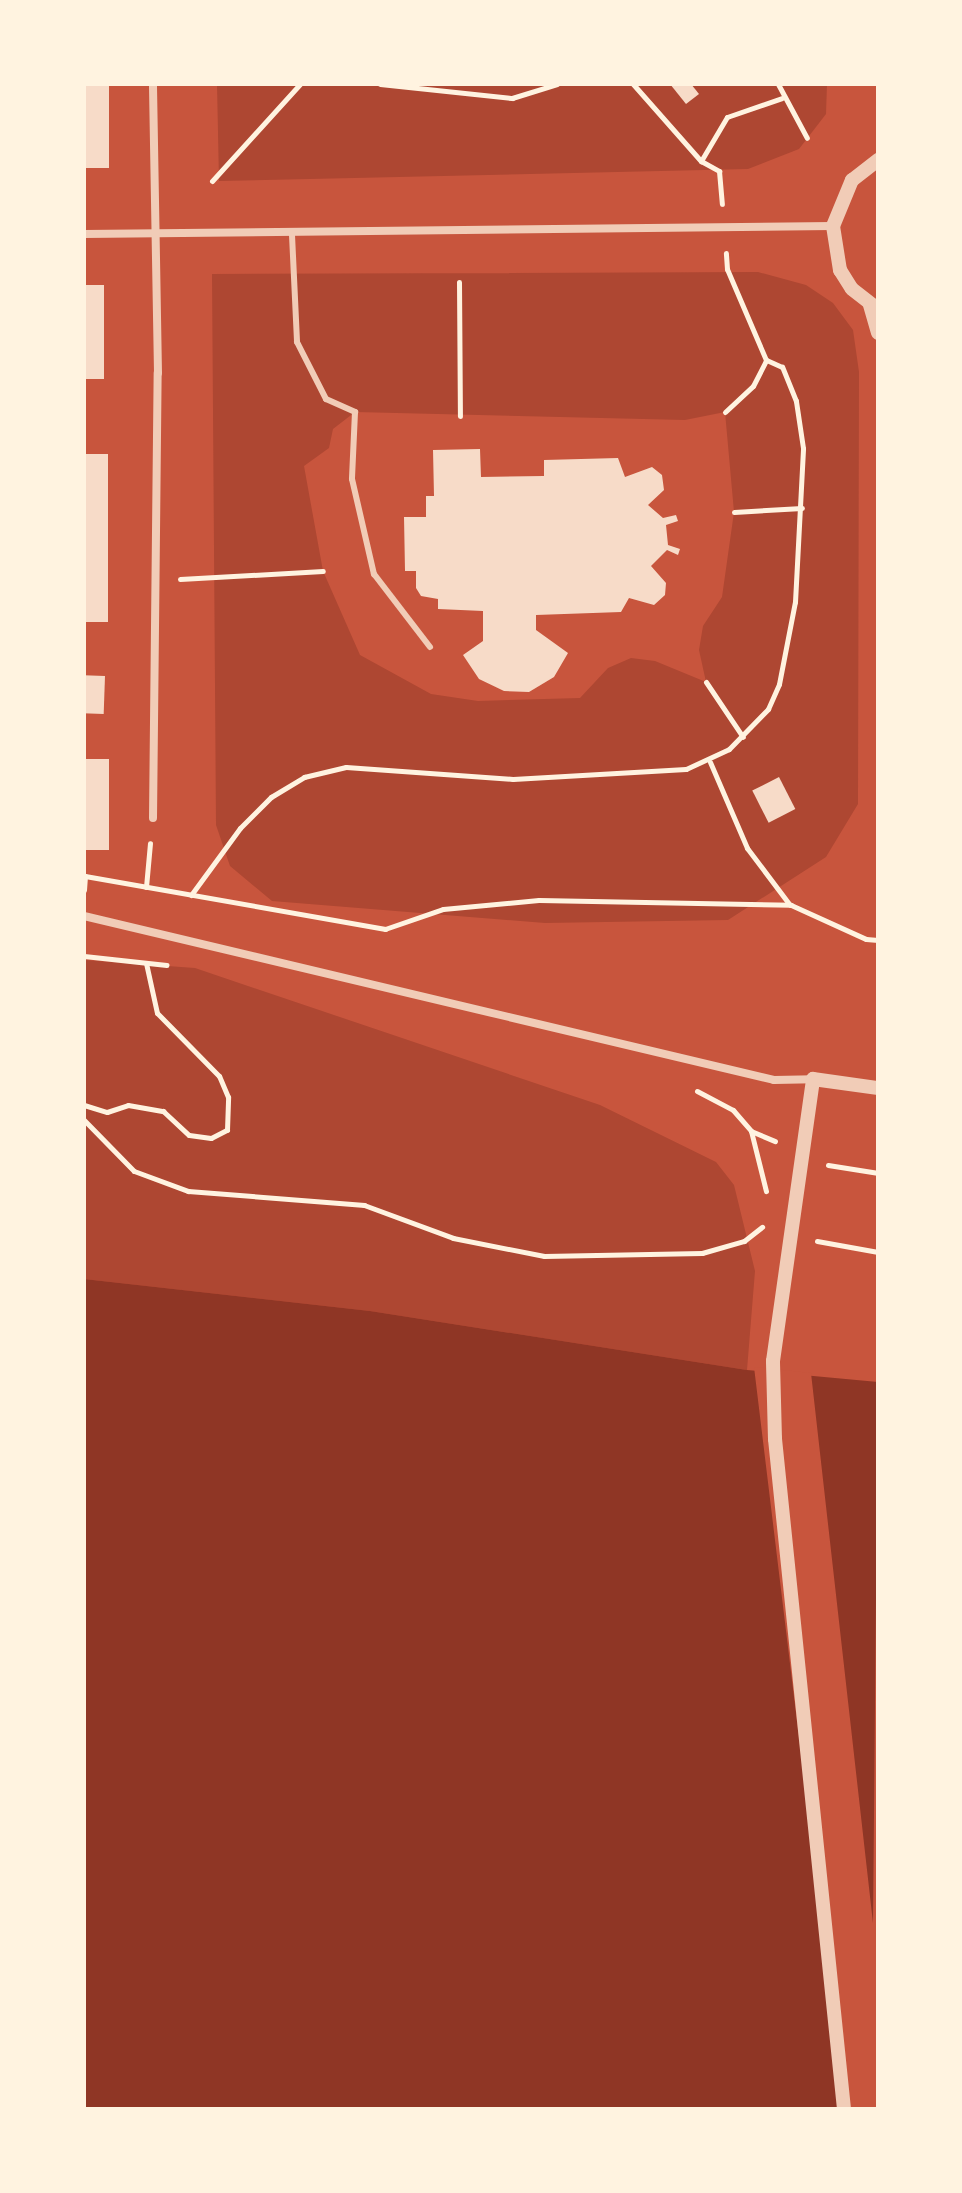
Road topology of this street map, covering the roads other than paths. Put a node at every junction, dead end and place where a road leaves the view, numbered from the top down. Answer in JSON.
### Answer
{"nodes":[{"id":1,"x":153,"y":84,"type":"edge"},
{"id":2,"x":878,"y":160,"type":"edge"},
{"id":3,"x":833,"y":226,"type":"junction"},
{"id":4,"x":84,"y":234,"type":"edge"},
{"id":5,"x":155,"y":234,"type":"junction"},
{"id":6,"x":292,"y":235,"type":"junction"},
{"id":7,"x":874,"y":307,"type":"edge"},
{"id":8,"x":878,"y":333,"type":"edge"},
{"id":9,"x":430,"y":647,"type":"dead end"},
{"id":10,"x":153,"y":818,"type":"road end"},
{"id":11,"x":84,"y":916,"type":"edge"},
{"id":12,"x":813,"y":1079,"type":"junction"},
{"id":13,"x":878,"y":1088,"type":"edge"},
{"id":14,"x":844,"y":2109,"type":"edge"}],
"edges":[{"from":1,"to":5,"type":"street"},
{"from":2,"to":3,"type":"street"},
{"from":3,"to":6,"type":"street"},
{"from":3,"to":7,"type":"street"},
{"from":4,"to":5,"type":"street"},
{"from":5,"to":6,"type":"street"},
{"from":5,"to":10,"type":"street"},
{"from":6,"to":9,"type":"lane"},
{"from":7,"to":8,"type":"street"},
{"from":11,"to":12,"type":"street"},
{"from":12,"to":13,"type":"street"},
{"from":12,"to":14,"type":"street"}]}
